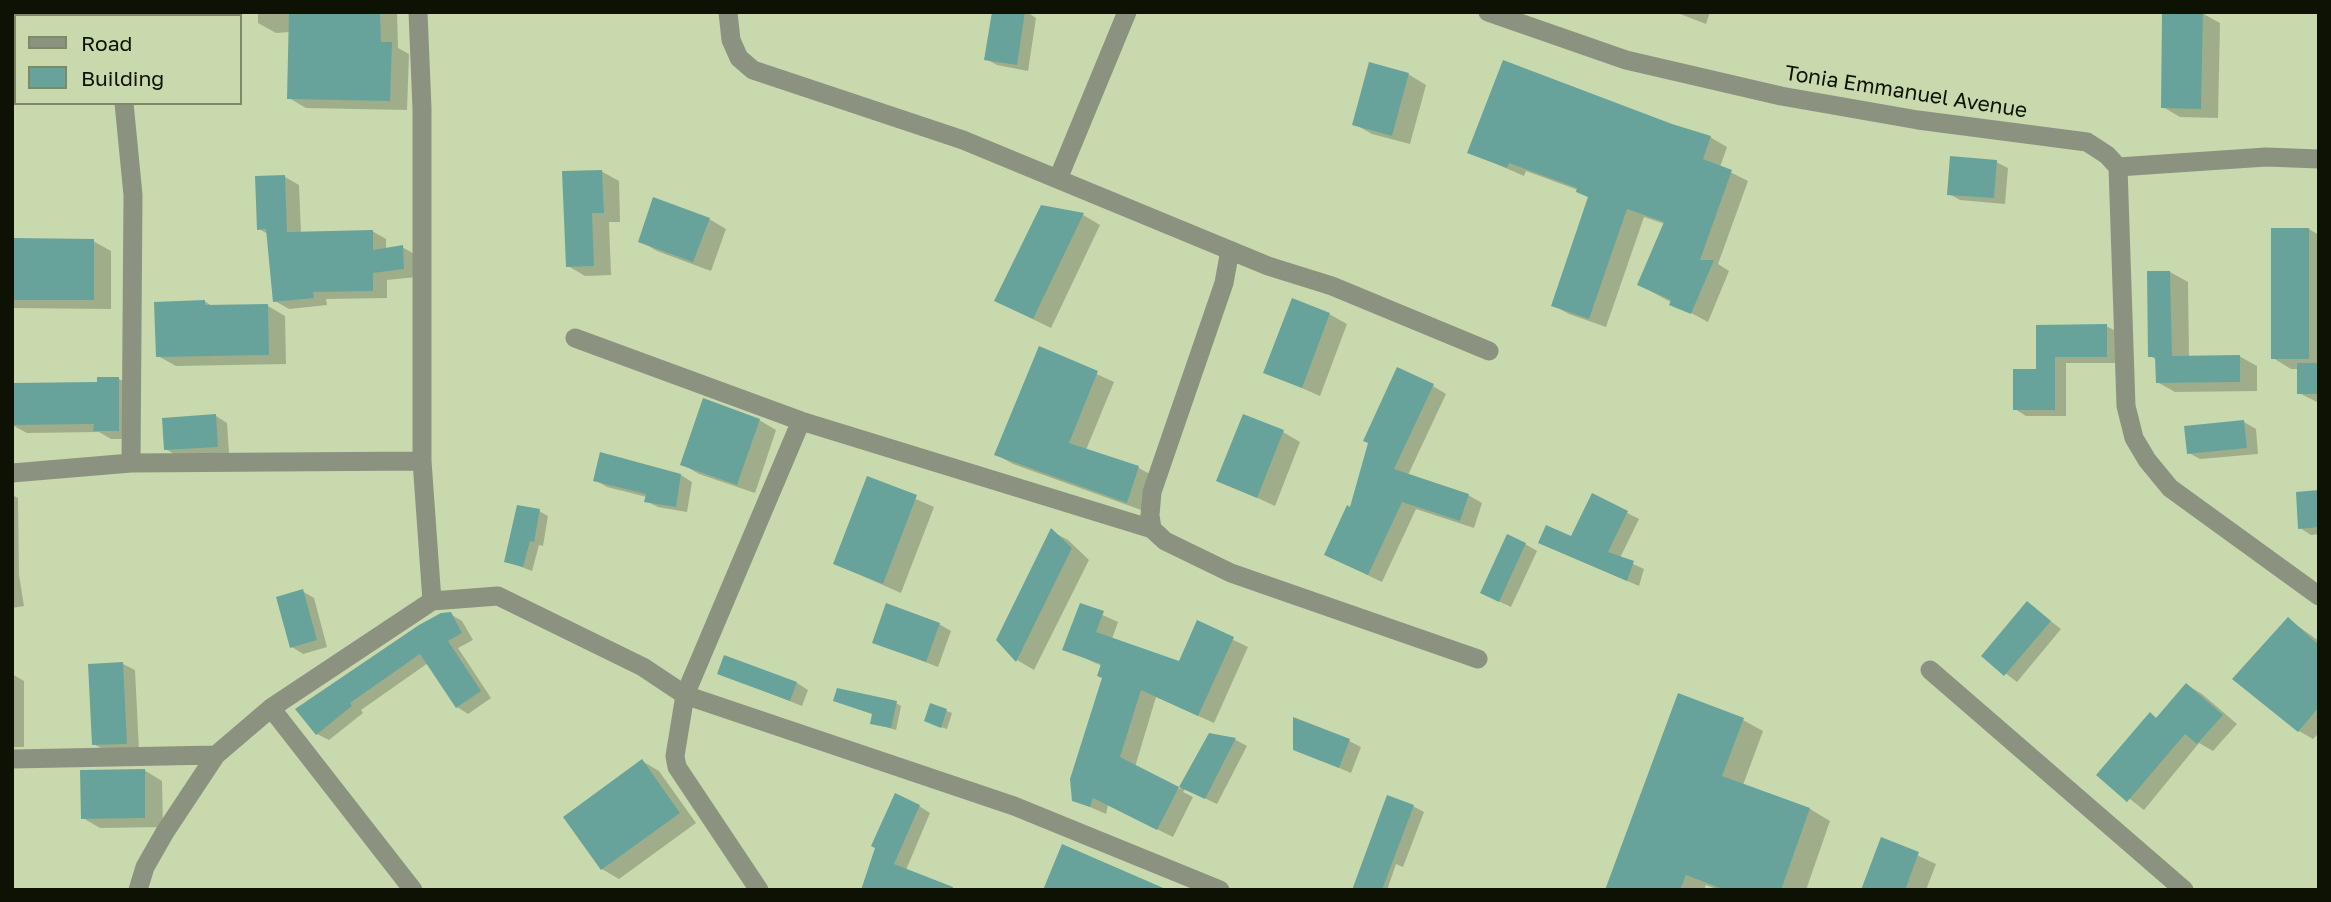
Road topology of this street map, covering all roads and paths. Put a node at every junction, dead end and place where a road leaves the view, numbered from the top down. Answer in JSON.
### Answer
{"nodes":[{"id":1,"x":418,"y":12,"type":"edge"},
{"id":2,"x":727,"y":12,"type":"edge"},
{"id":3,"x":1127,"y":12,"type":"edge"},
{"id":4,"x":1488,"y":12,"type":"edge"},
{"id":5,"x":124,"y":105,"type":"edge"},
{"id":6,"x":2319,"y":159,"type":"edge"},
{"id":7,"x":2118,"y":167,"type":"junction"},
{"id":8,"x":1058,"y":179,"type":"junction"},
{"id":9,"x":1230,"y":250,"type":"junction"},
{"id":10,"x":575,"y":338,"type":"dead end"},
{"id":11,"x":1489,"y":351,"type":"dead end"},
{"id":12,"x":801,"y":421,"type":"junction"},
{"id":13,"x":422,"y":461,"type":"junction"},
{"id":14,"x":131,"y":463,"type":"junction"},
{"id":15,"x":12,"y":473,"type":"edge"},
{"id":16,"x":1152,"y":529,"type":"junction"},
{"id":17,"x":2319,"y":596,"type":"edge"},
{"id":18,"x":432,"y":601,"type":"junction"},
{"id":19,"x":1478,"y":659,"type":"dead end"},
{"id":20,"x":1930,"y":670,"type":"dead end"},
{"id":21,"x":685,"y":695,"type":"junction"},
{"id":22,"x":271,"y":708,"type":"junction"},
{"id":23,"x":216,"y":755,"type":"junction"},
{"id":24,"x":12,"y":759,"type":"edge"},
{"id":25,"x":138,"y":890,"type":"edge"},
{"id":26,"x":413,"y":890,"type":"edge"},
{"id":27,"x":759,"y":890,"type":"edge"},
{"id":28,"x":1220,"y":890,"type":"edge"},
{"id":29,"x":2184,"y":890,"type":"edge"}],
"edges":[{"from":1,"to":13,"type":"street"},
{"from":2,"to":8,"type":"street"},
{"from":3,"to":8,"type":"street"},
{"from":4,"to":7,"type":"street","name":"Tonia Emmanuel Avenue"},
{"from":5,"to":14,"type":"street"},
{"from":6,"to":7,"type":"street"},
{"from":7,"to":17,"type":"street"},
{"from":8,"to":9,"type":"street"},
{"from":9,"to":11,"type":"street"},
{"from":9,"to":16,"type":"street"},
{"from":10,"to":12,"type":"street"},
{"from":12,"to":16,"type":"street"},
{"from":12,"to":21,"type":"street"},
{"from":13,"to":14,"type":"street"},
{"from":13,"to":18,"type":"street"},
{"from":14,"to":15,"type":"street"},
{"from":16,"to":19,"type":"street"},
{"from":18,"to":21,"type":"street"},
{"from":18,"to":22,"type":"street"},
{"from":20,"to":29,"type":"street"},
{"from":21,"to":27,"type":"street"},
{"from":21,"to":28,"type":"street"},
{"from":22,"to":23,"type":"street"},
{"from":22,"to":26,"type":"street"},
{"from":23,"to":24,"type":"street"},
{"from":23,"to":25,"type":"street"}]}
